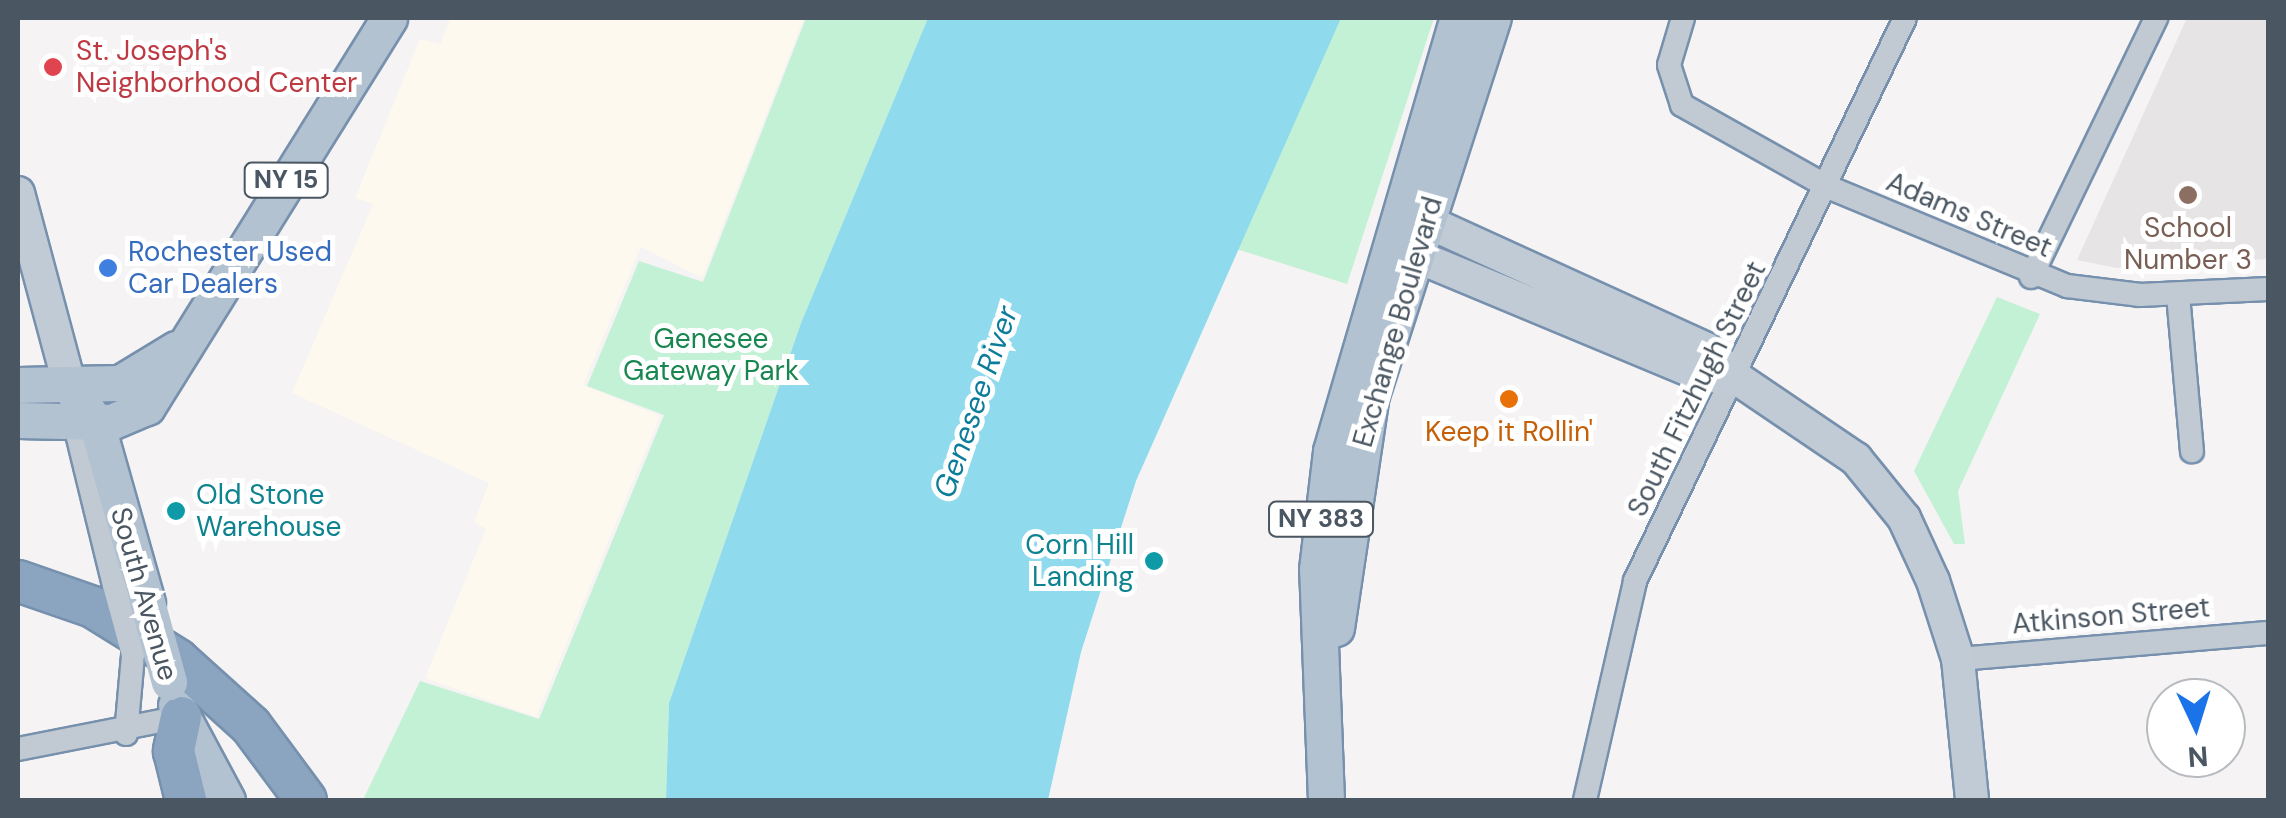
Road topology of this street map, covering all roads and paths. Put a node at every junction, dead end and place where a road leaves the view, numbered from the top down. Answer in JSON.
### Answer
{"nodes":[{"id":1,"x":388,"y":18,"type":"edge"},
{"id":2,"x":1458,"y":18,"type":"edge"},
{"id":3,"x":1493,"y":18,"type":"edge"},
{"id":4,"x":1682,"y":18,"type":"edge"},
{"id":5,"x":1905,"y":18,"type":"edge"},
{"id":6,"x":2156,"y":18,"type":"edge"},
{"id":7,"x":1828,"y":187,"type":"junction"},
{"id":8,"x":18,"y":193,"type":"edge"},
{"id":9,"x":1413,"y":215,"type":"junction"},
{"id":10,"x":1402,"y":249,"type":"junction"},
{"id":11,"x":2032,"y":277,"type":"junction"},
{"id":12,"x":2268,"y":289,"type":"edge"},
{"id":13,"x":2178,"y":295,"type":"junction"},
{"id":14,"x":1738,"y":380,"type":"junction"},
{"id":15,"x":18,"y":385,"type":"edge"},
{"id":16,"x":79,"y":410,"type":"junction"},
{"id":17,"x":18,"y":420,"type":"edge"},
{"id":18,"x":2192,"y":451,"type":"dead end"},
{"id":19,"x":18,"y":580,"type":"edge"},
{"id":20,"x":2268,"y":633,"type":"edge"},
{"id":21,"x":1958,"y":659,"type":"junction"},
{"id":22,"x":175,"y":700,"type":"junction"},
{"id":23,"x":126,"y":734,"type":"junction"},
{"id":24,"x":18,"y":749,"type":"edge"},
{"id":25,"x":186,"y":800,"type":"edge"},
{"id":26,"x":227,"y":800,"type":"edge"},
{"id":27,"x":306,"y":800,"type":"edge"},
{"id":28,"x":1326,"y":800,"type":"edge"},
{"id":29,"x":1586,"y":800,"type":"edge"},
{"id":30,"x":1972,"y":800,"type":"edge"}],
"edges":[{"from":1,"to":16,"type":"main road","number":"NY 15"},
{"from":2,"to":9,"type":"main road","name":"Exchange Boulevard","number":"NY 383"},
{"from":3,"to":9,"type":"main road","name":"Exchange Boulevard","number":"NY 383"},
{"from":4,"to":7,"type":"street","name":"Adams Street"},
{"from":5,"to":7,"type":"street","name":"South Fitzhugh Street"},
{"from":6,"to":11,"type":"street"},
{"from":7,"to":11,"type":"street","name":"Adams Street"},
{"from":7,"to":14,"type":"street","name":"South Fitzhugh Street"},
{"from":8,"to":16,"type":"main road","name":"South Avenue"},
{"from":9,"to":10,"type":"main road","name":"Exchange Boulevard","number":"NY 383"},
{"from":9,"to":14,"type":"main road"},
{"from":10,"to":14,"type":"main road"},
{"from":10,"to":28,"type":"main road","name":"Exchange Boulevard","number":"NY 383"},
{"from":11,"to":13,"type":"street","name":"Adams Street"},
{"from":12,"to":13,"type":"street","name":"Adams Street"},
{"from":13,"to":18,"type":"street"},
{"from":14,"to":21,"type":"main road"},
{"from":14,"to":29,"type":"street","name":"South Fitzhugh Street"},
{"from":15,"to":16,"type":"main road","number":"NY 15"},
{"from":16,"to":17,"type":"main road"},
{"from":16,"to":22,"type":"main road","name":"South Avenue","bridge":true},
{"from":16,"to":23,"type":"street","name":"South Avenue","bridge":true},
{"from":19,"to":27,"type":"highway"},
{"from":20,"to":21,"type":"street","name":"Atkinson Street"},
{"from":21,"to":30,"type":"main road"},
{"from":22,"to":23,"type":"street"},
{"from":22,"to":25,"type":"highway"},
{"from":22,"to":26,"type":"main road","name":"South Avenue"},
{"from":23,"to":24,"type":"street"}]}
